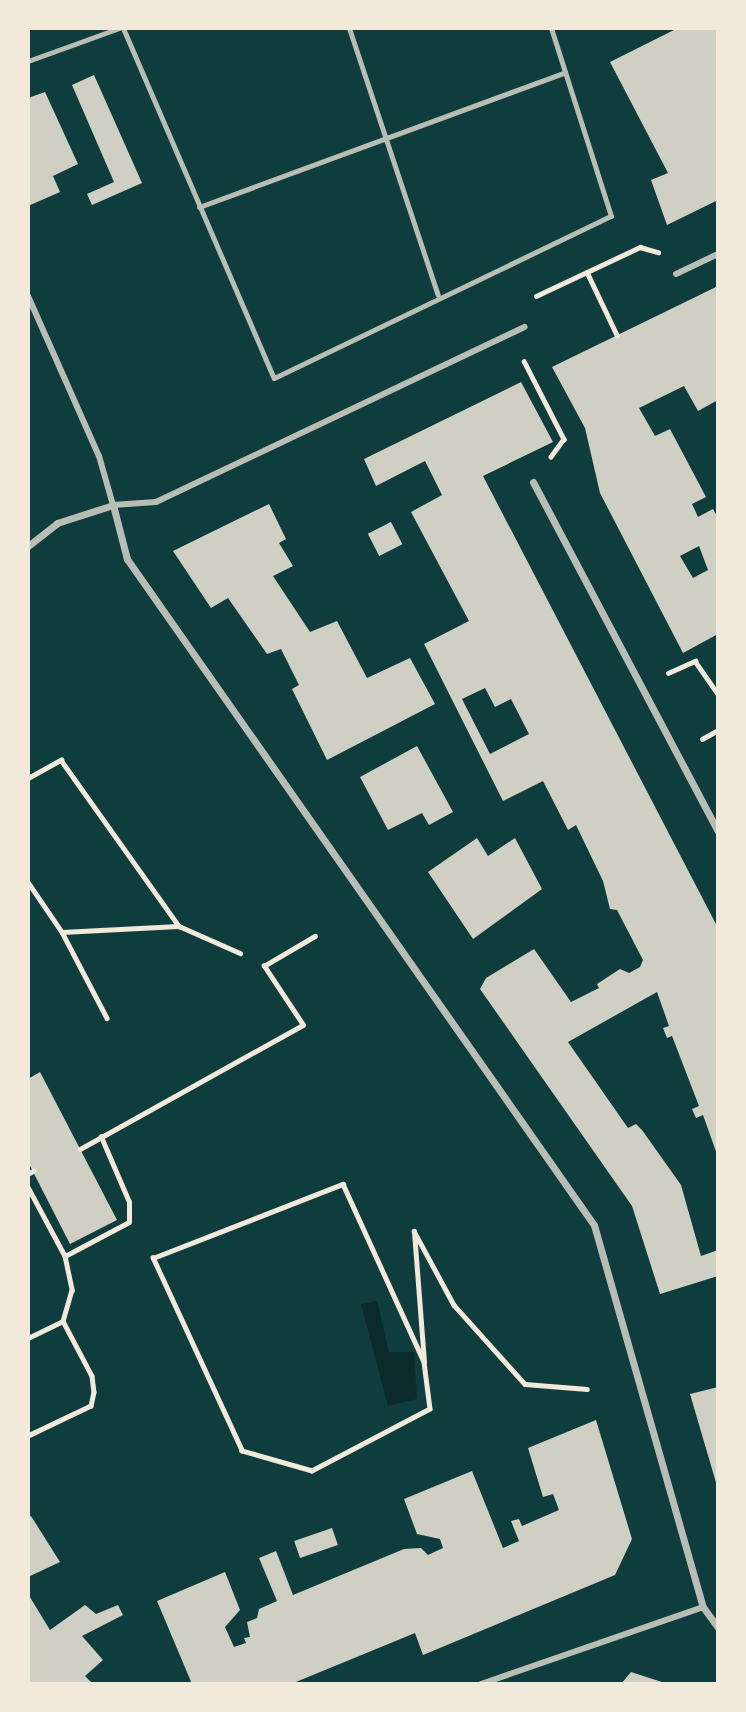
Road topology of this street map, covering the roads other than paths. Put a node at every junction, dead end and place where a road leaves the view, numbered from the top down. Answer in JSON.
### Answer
{"nodes":[{"id":1,"x":121,"y":28,"type":"edge"},
{"id":2,"x":349,"y":28,"type":"edge"},
{"id":3,"x":551,"y":28,"type":"edge"},
{"id":4,"x":28,"y":61,"type":"edge"},
{"id":5,"x":565,"y":72,"type":"junction"},
{"id":6,"x":386,"y":138,"type":"junction"},
{"id":7,"x":199,"y":207,"type":"junction"},
{"id":8,"x":718,"y":254,"type":"edge"},
{"id":9,"x":676,"y":274,"type":"dead end"},
{"id":10,"x":438,"y":295,"type":"junction"},
{"id":11,"x":28,"y":296,"type":"edge"},
{"id":12,"x":525,"y":327,"type":"dead end"},
{"id":13,"x":533,"y":482,"type":"road end"},
{"id":14,"x":113,"y":505,"type":"junction"},
{"id":15,"x":28,"y":546,"type":"edge"},
{"id":16,"x":718,"y":831,"type":"edge"},
{"id":17,"x":703,"y":1606,"type":"junction"},
{"id":18,"x":718,"y":1628,"type":"edge"},
{"id":19,"x":481,"y":1684,"type":"edge"}],
"edges":[{"from":1,"to":4,"type":"lane"},
{"from":1,"to":7,"type":"lane"},
{"from":2,"to":6,"type":"lane"},
{"from":3,"to":5,"type":"lane"},
{"from":5,"to":6,"type":"lane"},
{"from":5,"to":10,"type":"lane"},
{"from":6,"to":7,"type":"lane"},
{"from":6,"to":10,"type":"lane"},
{"from":7,"to":10,"type":"lane"},
{"from":8,"to":9,"type":"street"},
{"from":11,"to":14,"type":"street"},
{"from":12,"to":14,"type":"street"},
{"from":13,"to":16,"type":"street"},
{"from":14,"to":15,"type":"street"},
{"from":14,"to":17,"type":"street"},
{"from":17,"to":18,"type":"street"},
{"from":17,"to":19,"type":"street"}]}
